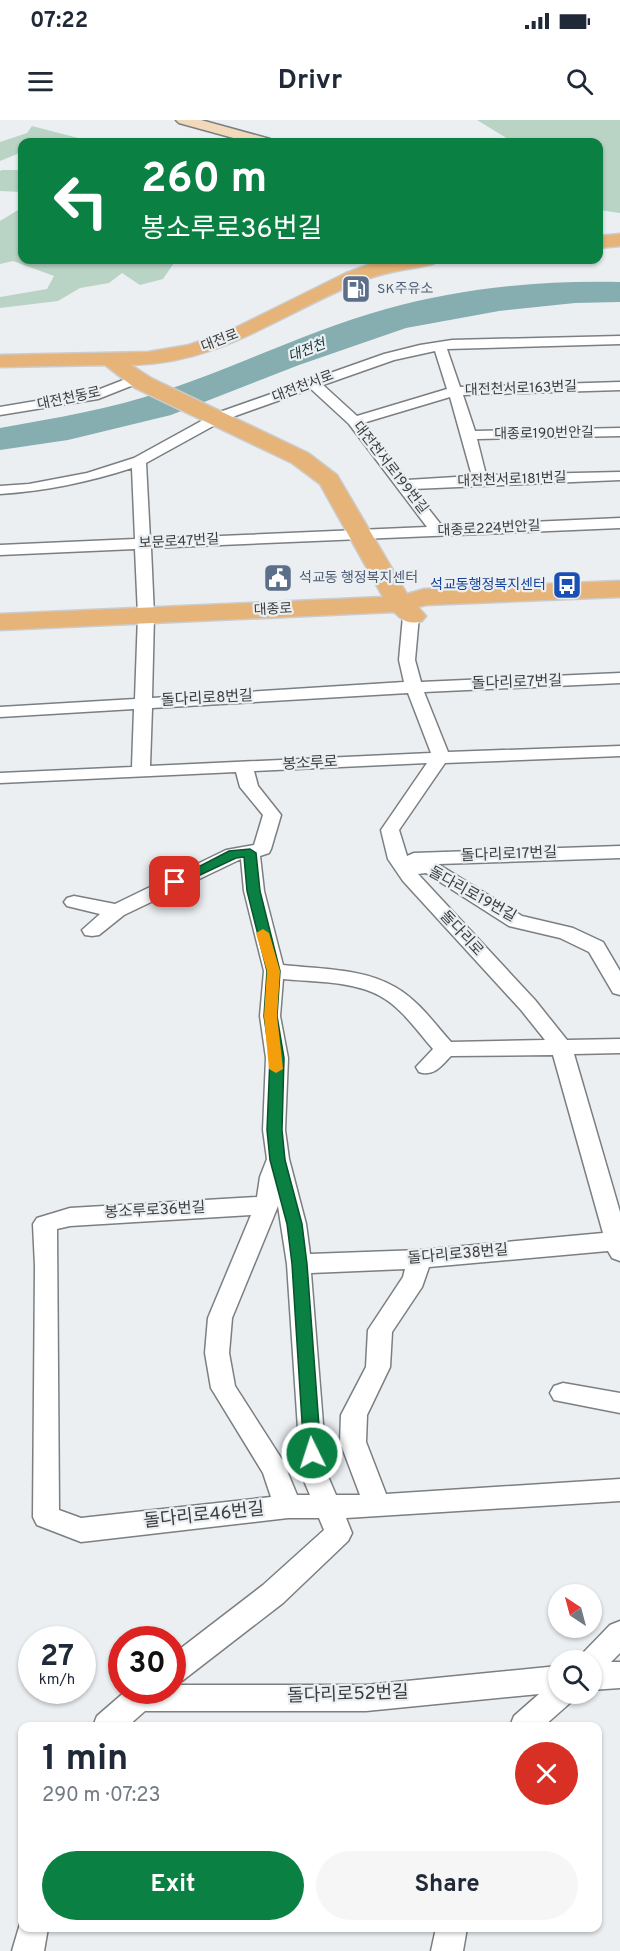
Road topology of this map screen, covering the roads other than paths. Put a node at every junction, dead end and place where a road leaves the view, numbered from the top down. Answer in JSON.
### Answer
{"nodes":[{"id":1,"x":184,"y":120,"type":"edge"},
{"id":2,"x":249,"y":138,"type":"edge"},
{"id":3,"x":620,"y":240,"type":"edge"},
{"id":4,"x":603,"y":242,"type":"edge"},
{"id":5,"x":400,"y":264,"type":"edge"},
{"id":6,"x":620,"y":340,"type":"edge"},
{"id":7,"x":440,"y":346,"type":"junction"},
{"id":8,"x":110,"y":359,"type":"junction"},
{"id":9,"x":0,"y":361,"type":"edge"},
{"id":10,"x":140,"y":381,"type":"junction"},
{"id":11,"x":313,"y":383,"type":"junction"},
{"id":12,"x":620,"y":386,"type":"edge"},
{"id":13,"x":454,"y":391,"type":"junction"},
{"id":14,"x":0,"y":411,"type":"edge"},
{"id":15,"x":213,"y":415,"type":"junction"},
{"id":16,"x":354,"y":421,"type":"junction"},
{"id":17,"x":620,"y":432,"type":"edge"},
{"id":18,"x":469,"y":435,"type":"junction"},
{"id":19,"x":139,"y":461,"type":"junction"},
{"id":20,"x":620,"y":476,"type":"edge"},
{"id":21,"x":480,"y":480,"type":"junction"},
{"id":22,"x":404,"y":485,"type":"junction"},
{"id":23,"x":0,"y":490,"type":"edge"},
{"id":24,"x":620,"y":523,"type":"edge"},
{"id":25,"x":438,"y":531,"type":"junction"},
{"id":26,"x":358,"y":534,"type":"junction"},
{"id":27,"x":144,"y":544,"type":"junction"},
{"id":28,"x":0,"y":550,"type":"edge"},
{"id":29,"x":620,"y":589,"type":"edge"},
{"id":30,"x":620,"y":606,"type":"edge"},
{"id":31,"x":406,"y":610,"type":"junction"},
{"id":32,"x":146,"y":615,"type":"junction"},
{"id":33,"x":0,"y":622,"type":"edge"},
{"id":34,"x":620,"y":678,"type":"edge"},
{"id":35,"x":414,"y":687,"type":"junction"},
{"id":36,"x":143,"y":702,"type":"junction"},
{"id":37,"x":0,"y":712,"type":"edge"},
{"id":38,"x":620,"y":751,"type":"edge"},
{"id":39,"x":441,"y":756,"type":"junction"},
{"id":40,"x":244,"y":768,"type":"junction"},
{"id":41,"x":141,"y":772,"type":"junction"},
{"id":42,"x":0,"y":778,"type":"edge"},
{"id":43,"x":620,"y":852,"type":"edge"},
{"id":44,"x":250,"y":853,"type":"junction"},
{"id":45,"x":402,"y":864,"type":"junction"},
{"id":46,"x":74,"y":902,"type":"dead end"},
{"id":47,"x":117,"y":911,"type":"junction"},
{"id":48,"x":92,"y":930,"type":"dead end"},
{"id":49,"x":274,"y":971,"type":"junction"},
{"id":50,"x":620,"y":988,"type":"edge"},
{"id":51,"x":561,"y":1046,"type":"junction"},
{"id":52,"x":620,"y":1046,"type":"edge"},
{"id":53,"x":446,"y":1049,"type":"junction"},
{"id":54,"x":427,"y":1067,"type":"dead end"},
{"id":55,"x":278,"y":1160,"type":"junction"},
{"id":56,"x":267,"y":1205,"type":"junction"},
{"id":57,"x":618,"y":1246,"type":"edge"},
{"id":58,"x":420,"y":1259,"type":"junction"},
{"id":59,"x":299,"y":1264,"type":"junction"},
{"id":60,"x":563,"y":1393,"type":"dead end"},
{"id":61,"x":620,"y":1403,"type":"edge"},
{"id":62,"x":620,"y":1490,"type":"edge"},
{"id":63,"x":377,"y":1506,"type":"junction"},
{"id":64,"x":288,"y":1507,"type":"junction"},
{"id":65,"x":328,"y":1507,"type":"junction"},
{"id":66,"x":81,"y":1530,"type":"joint"},
{"id":67,"x":620,"y":1634,"type":"edge"},
{"id":68,"x":602,"y":1653,"type":"edge"},
{"id":69,"x":186,"y":1661,"type":"edge"},
{"id":70,"x":620,"y":1675,"type":"edge"},
{"id":71,"x":602,"y":1676,"type":"edge"},
{"id":72,"x":548,"y":1680,"type":"edge"},
{"id":73,"x":186,"y":1695,"type":"edge"},
{"id":74,"x":132,"y":1704,"type":"edge"},
{"id":75,"x":549,"y":1704,"type":"edge"},
{"id":76,"x":112,"y":1722,"type":"edge"},
{"id":77,"x":528,"y":1722,"type":"edge"},
{"id":78,"x":32,"y":1932,"type":"edge"},
{"id":79,"x":451,"y":1932,"type":"edge"},
{"id":80,"x":28,"y":1951,"type":"edge"},
{"id":81,"x":447,"y":1951,"type":"edge"}],
"edges":[{"from":1,"to":2,"type":"main road"},
{"from":3,"to":4,"type":"main road"},
{"from":5,"to":8,"type":"main road","name":"대전로"},
{"from":6,"to":7,"type":"street","name":"대전천서로"},
{"from":7,"to":11,"type":"street","name":"대전천서로"},
{"from":7,"to":13,"type":"street"},
{"from":8,"to":9,"type":"main road","name":"대전로"},
{"from":8,"to":10,"type":"main road"},
{"from":10,"to":14,"type":"street","name":"대전천동로"},
{"from":10,"to":15,"type":"main road"},
{"from":11,"to":15,"type":"street","name":"대전천서로"},
{"from":11,"to":16,"type":"street","name":"대전천서로199번길"},
{"from":12,"to":13,"type":"street","name":"대전천서로163번길"},
{"from":13,"to":16,"type":"street","name":"대전천서로163번길"},
{"from":13,"to":18,"type":"street"},
{"from":15,"to":19,"type":"street","name":"대전천서로"},
{"from":15,"to":26,"type":"main road"},
{"from":16,"to":22,"type":"street","name":"대전천서로199번길"},
{"from":17,"to":18,"type":"street","name":"대종로190번안길"},
{"from":18,"to":21,"type":"street"},
{"from":19,"to":23,"type":"street","name":"대전천서로"},
{"from":19,"to":27,"type":"street"},
{"from":20,"to":21,"type":"street","name":"대전천서로181번길"},
{"from":21,"to":22,"type":"street","name":"대전천서로181번길"},
{"from":22,"to":25,"type":"street","name":"대전천서로199번길"},
{"from":24,"to":25,"type":"street","name":"대종로224번안길"},
{"from":25,"to":26,"type":"street","name":"대종로224번안길"},
{"from":26,"to":27,"type":"street","name":"보문로47번길"},
{"from":26,"to":31,"type":"main road"},
{"from":27,"to":28,"type":"street","name":"보문로47번길"},
{"from":27,"to":32,"type":"street"},
{"from":29,"to":31,"type":"main road","name":"대종로"},
{"from":30,"to":31,"type":"main road","name":"대종로"},
{"from":31,"to":32,"type":"main road","name":"대종로"},
{"from":31,"to":35,"type":"street"},
{"from":32,"to":33,"type":"main road","name":"대종로"},
{"from":32,"to":36,"type":"street"},
{"from":34,"to":35,"type":"street","name":"돌다리로7번길"},
{"from":35,"to":36,"type":"street","name":"돌다리로8번길"},
{"from":35,"to":39,"type":"street"},
{"from":36,"to":37,"type":"street","name":"돌다리로8번길"},
{"from":36,"to":41,"type":"street"},
{"from":38,"to":39,"type":"street","name":"봉소루로"},
{"from":39,"to":40,"type":"street","name":"봉소루로"},
{"from":39,"to":45,"type":"street","name":"돌다리로"},
{"from":40,"to":41,"type":"street","name":"봉소루로"},
{"from":40,"to":44,"type":"street"},
{"from":41,"to":42,"type":"street","name":"봉소루로"},
{"from":43,"to":45,"type":"street","name":"돌다리로17번길"},
{"from":44,"to":47,"type":"street"},
{"from":44,"to":49,"type":"street"},
{"from":45,"to":50,"type":"street","name":"돌다리로19번길"},
{"from":45,"to":51,"type":"street","name":"돌다리로"},
{"from":46,"to":47,"type":"street"},
{"from":47,"to":48,"type":"street"},
{"from":49,"to":53,"type":"street"},
{"from":49,"to":55,"type":"street"},
{"from":51,"to":52,"type":"street"},
{"from":51,"to":53,"type":"street"},
{"from":51,"to":57,"type":"street","name":"돌다리로"},
{"from":53,"to":54,"type":"street"},
{"from":55,"to":56,"type":"street"},
{"from":55,"to":59,"type":"street"},
{"from":56,"to":64,"type":"street"},
{"from":56,"to":66,"type":"street","name":"봉소루로36번길"},
{"from":57,"to":58,"type":"street","name":"돌다리로38번길"},
{"from":58,"to":59,"type":"street","name":"돌다리로38번길"},
{"from":58,"to":63,"type":"street"},
{"from":59,"to":65,"type":"street"},
{"from":60,"to":61,"type":"street"},
{"from":62,"to":63,"type":"street","name":"돌다리로46번길"},
{"from":63,"to":65,"type":"street","name":"돌다리로46번길"},
{"from":64,"to":65,"type":"street","name":"돌다리로46번길"},
{"from":64,"to":66,"type":"street","name":"돌다리로46번길"},
{"from":65,"to":69,"type":"street"},
{"from":67,"to":68,"type":"street"},
{"from":70,"to":71,"type":"street"},
{"from":72,"to":73,"type":"street","name":"돌다리로52번길"},
{"from":74,"to":76,"type":"street"},
{"from":75,"to":77,"type":"street"},
{"from":78,"to":80,"type":"street"},
{"from":79,"to":81,"type":"street"}]}
